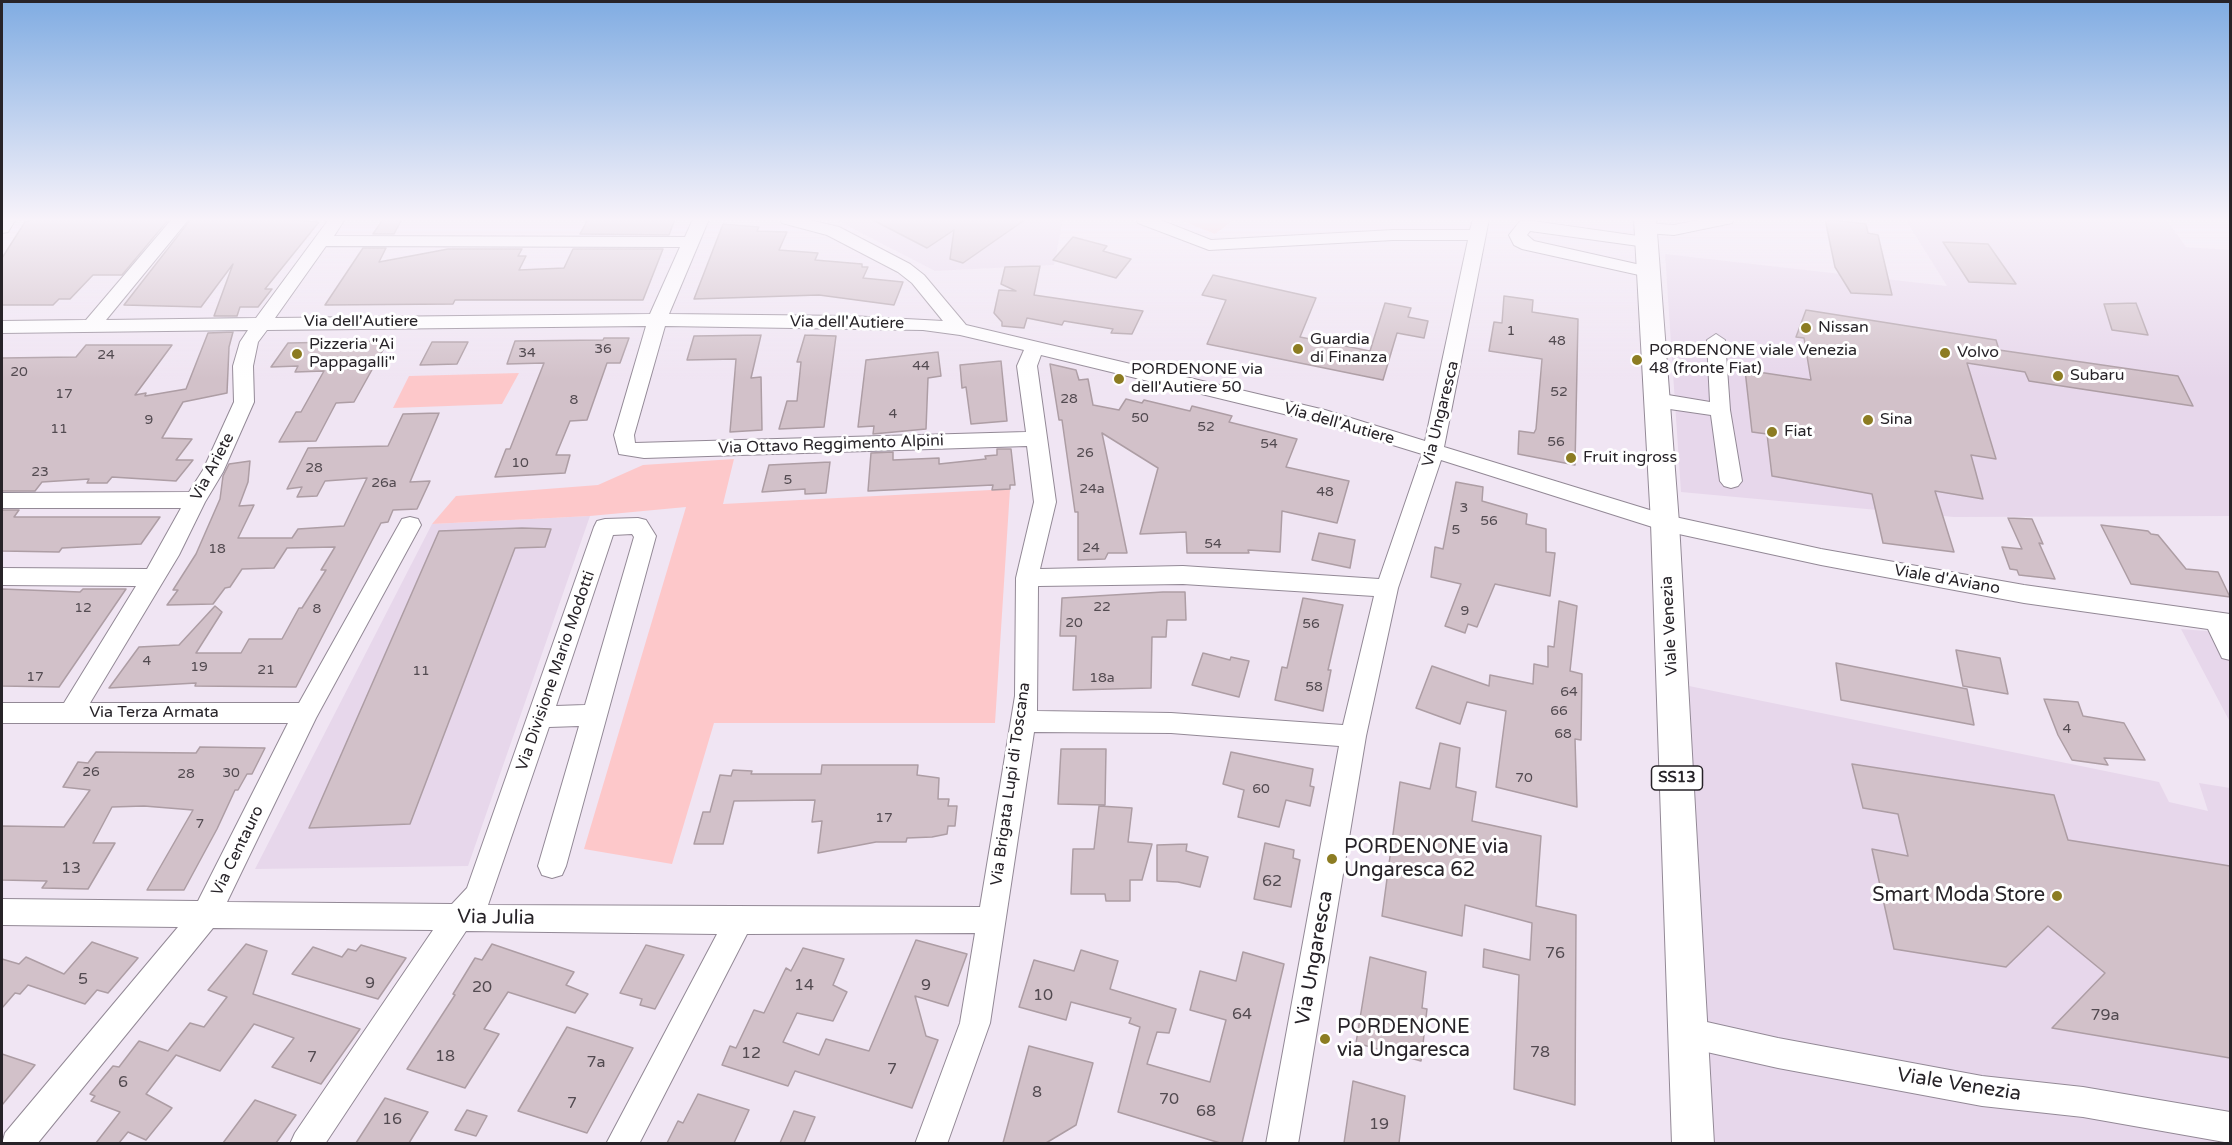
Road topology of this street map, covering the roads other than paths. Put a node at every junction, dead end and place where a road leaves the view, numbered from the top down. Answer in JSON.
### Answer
{"nodes":[{"id":1,"x":136,"y":272,"type":"edge"},
{"id":2,"x":298,"y":272,"type":"edge"},
{"id":3,"x":677,"y":272,"type":"edge"},
{"id":4,"x":910,"y":272,"type":"edge"},
{"id":5,"x":1471,"y":272,"type":"edge"},
{"id":6,"x":1648,"y":272,"type":"edge"},
{"id":7,"x":657,"y":320,"type":"junction"},
{"id":8,"x":261,"y":323,"type":"junction"},
{"id":9,"x":91,"y":326,"type":"junction"},
{"id":10,"x":2,"y":327,"type":"edge"},
{"id":11,"x":960,"y":329,"type":"junction"},
{"id":12,"x":1716,"y":340,"type":"dead end"},
{"id":13,"x":1034,"y":348,"type":"junction"},
{"id":14,"x":1656,"y":400,"type":"junction"},
{"id":15,"x":1720,"y":410,"type":"junction"},
{"id":16,"x":1037,"y":439,"type":"junction"},
{"id":17,"x":1433,"y":452,"type":"junction"},
{"id":18,"x":1731,"y":482,"type":"dead end"},
{"id":19,"x":2,"y":500,"type":"edge"},
{"id":20,"x":195,"y":500,"type":"junction"},
{"id":21,"x":1665,"y":523,"type":"junction"},
{"id":22,"x":410,"y":525,"type":"dead end"},
{"id":23,"x":2,"y":576,"type":"edge"},
{"id":24,"x":152,"y":578,"type":"junction"},
{"id":25,"x":1028,"y":578,"type":"junction"},
{"id":26,"x":1387,"y":588,"type":"junction"},
{"id":27,"x":2224,"y":622,"type":"edge"},
{"id":28,"x":2230,"y":651,"type":"edge"},
{"id":29,"x":2,"y":712,"type":"edge"},
{"id":30,"x":71,"y":713,"type":"junction"},
{"id":31,"x":306,"y":713,"type":"junction"},
{"id":32,"x":595,"y":715,"type":"junction"},
{"id":33,"x":540,"y":717,"type":"junction"},
{"id":34,"x":1023,"y":721,"type":"junction"},
{"id":35,"x":1353,"y":736,"type":"junction"},
{"id":36,"x":552,"y":866,"type":"dead end"},
{"id":37,"x":2,"y":912,"type":"edge"},
{"id":38,"x":206,"y":915,"type":"junction"},
{"id":39,"x":458,"y":918,"type":"junction"},
{"id":40,"x":991,"y":920,"type":"junction"},
{"id":41,"x":739,"y":921,"type":"junction"},
{"id":42,"x":1689,"y":1033,"type":"junction"},
{"id":43,"x":2230,"y":1128,"type":"edge"},
{"id":44,"x":16,"y":1143,"type":"edge"},
{"id":45,"x":306,"y":1143,"type":"edge"},
{"id":46,"x":622,"y":1143,"type":"edge"},
{"id":47,"x":931,"y":1143,"type":"edge"},
{"id":48,"x":1282,"y":1143,"type":"edge"},
{"id":49,"x":1693,"y":1143,"type":"edge"}],
"edges":[{"from":1,"to":9,"type":"street"},
{"from":2,"to":8,"type":"street","name":"Via Ariete"},
{"from":3,"to":7,"type":"street"},
{"from":4,"to":11,"type":"street"},
{"from":5,"to":17,"type":"street","name":"Via Ungaresca"},
{"from":6,"to":14,"type":"main road","name":"Viale Venezia","number":"SS13"},
{"from":7,"to":8,"type":"street","name":"Via dell'Autiere"},
{"from":7,"to":11,"type":"street","name":"Via dell'Autiere"},
{"from":7,"to":16,"type":"street","name":"Via Ottavo Reggimento Alpini"},
{"from":8,"to":9,"type":"street","name":"Via dell'Autiere"},
{"from":8,"to":20,"type":"street","name":"Via Ariete"},
{"from":9,"to":10,"type":"street","name":"Via dell'Autiere"},
{"from":11,"to":13,"type":"street","name":"Via dell'Autiere"},
{"from":12,"to":15,"type":"street"},
{"from":13,"to":16,"type":"street","name":"Via Brigata Lupi di Toscana"},
{"from":13,"to":17,"type":"street","name":"Via dell'Autiere"},
{"from":14,"to":15,"type":"street"},
{"from":14,"to":21,"type":"main road","name":"Viale Venezia","number":"SS13"},
{"from":15,"to":18,"type":"street"},
{"from":16,"to":25,"type":"street","name":"Via Brigata Lupi di Toscana"},
{"from":17,"to":21,"type":"street","name":"Via dell'Autiere"},
{"from":17,"to":26,"type":"street","name":"Via Ungaresca"},
{"from":19,"to":20,"type":"street"},
{"from":20,"to":24,"type":"street","name":"Via Ariete"},
{"from":21,"to":27,"type":"street","name":"Viale d'Aviano"},
{"from":21,"to":42,"type":"main road","name":"Viale Venezia","number":"SS13"},
{"from":22,"to":31,"type":"street","name":"Via Centauro"},
{"from":23,"to":24,"type":"street"},
{"from":24,"to":30,"type":"street","name":"Via Ariete"},
{"from":25,"to":26,"type":"street"},
{"from":25,"to":34,"type":"street","name":"Via Brigata Lupi di Toscana"},
{"from":26,"to":35,"type":"street","name":"Via Ungaresca"},
{"from":27,"to":28,"type":"street"},
{"from":29,"to":30,"type":"street","name":"Via Terza Armata"},
{"from":30,"to":31,"type":"street","name":"Via Terza Armata"},
{"from":31,"to":38,"type":"street","name":"Via Centauro"},
{"from":32,"to":33,"type":"street"},
{"from":32,"to":33,"type":"street","name":"Via Divisione Mario Modotti"},
{"from":32,"to":36,"type":"street","name":"Via Divisione Mario Modotti"},
{"from":33,"to":39,"type":"street","name":"Via Divisione Mario Modotti"},
{"from":34,"to":35,"type":"street"},
{"from":34,"to":40,"type":"street","name":"Via Brigata Lupi di Toscana"},
{"from":35,"to":48,"type":"street","name":"Via Ungaresca"},
{"from":37,"to":38,"type":"street","name":"Via Julia"},
{"from":38,"to":39,"type":"street","name":"Via Julia"},
{"from":38,"to":44,"type":"street","name":"Via Centauro"},
{"from":39,"to":41,"type":"street","name":"Via Julia"},
{"from":39,"to":45,"type":"street","name":"Via Divisione Mario Modotti"},
{"from":40,"to":41,"type":"street","name":"Via Julia"},
{"from":40,"to":47,"type":"street","name":"Via Brigata Lupi di Toscana"},
{"from":41,"to":46,"type":"street"},
{"from":42,"to":43,"type":"street","name":"Viale Venezia"},
{"from":42,"to":49,"type":"main road","name":"Viale Venezia","number":"SS13"}]}
